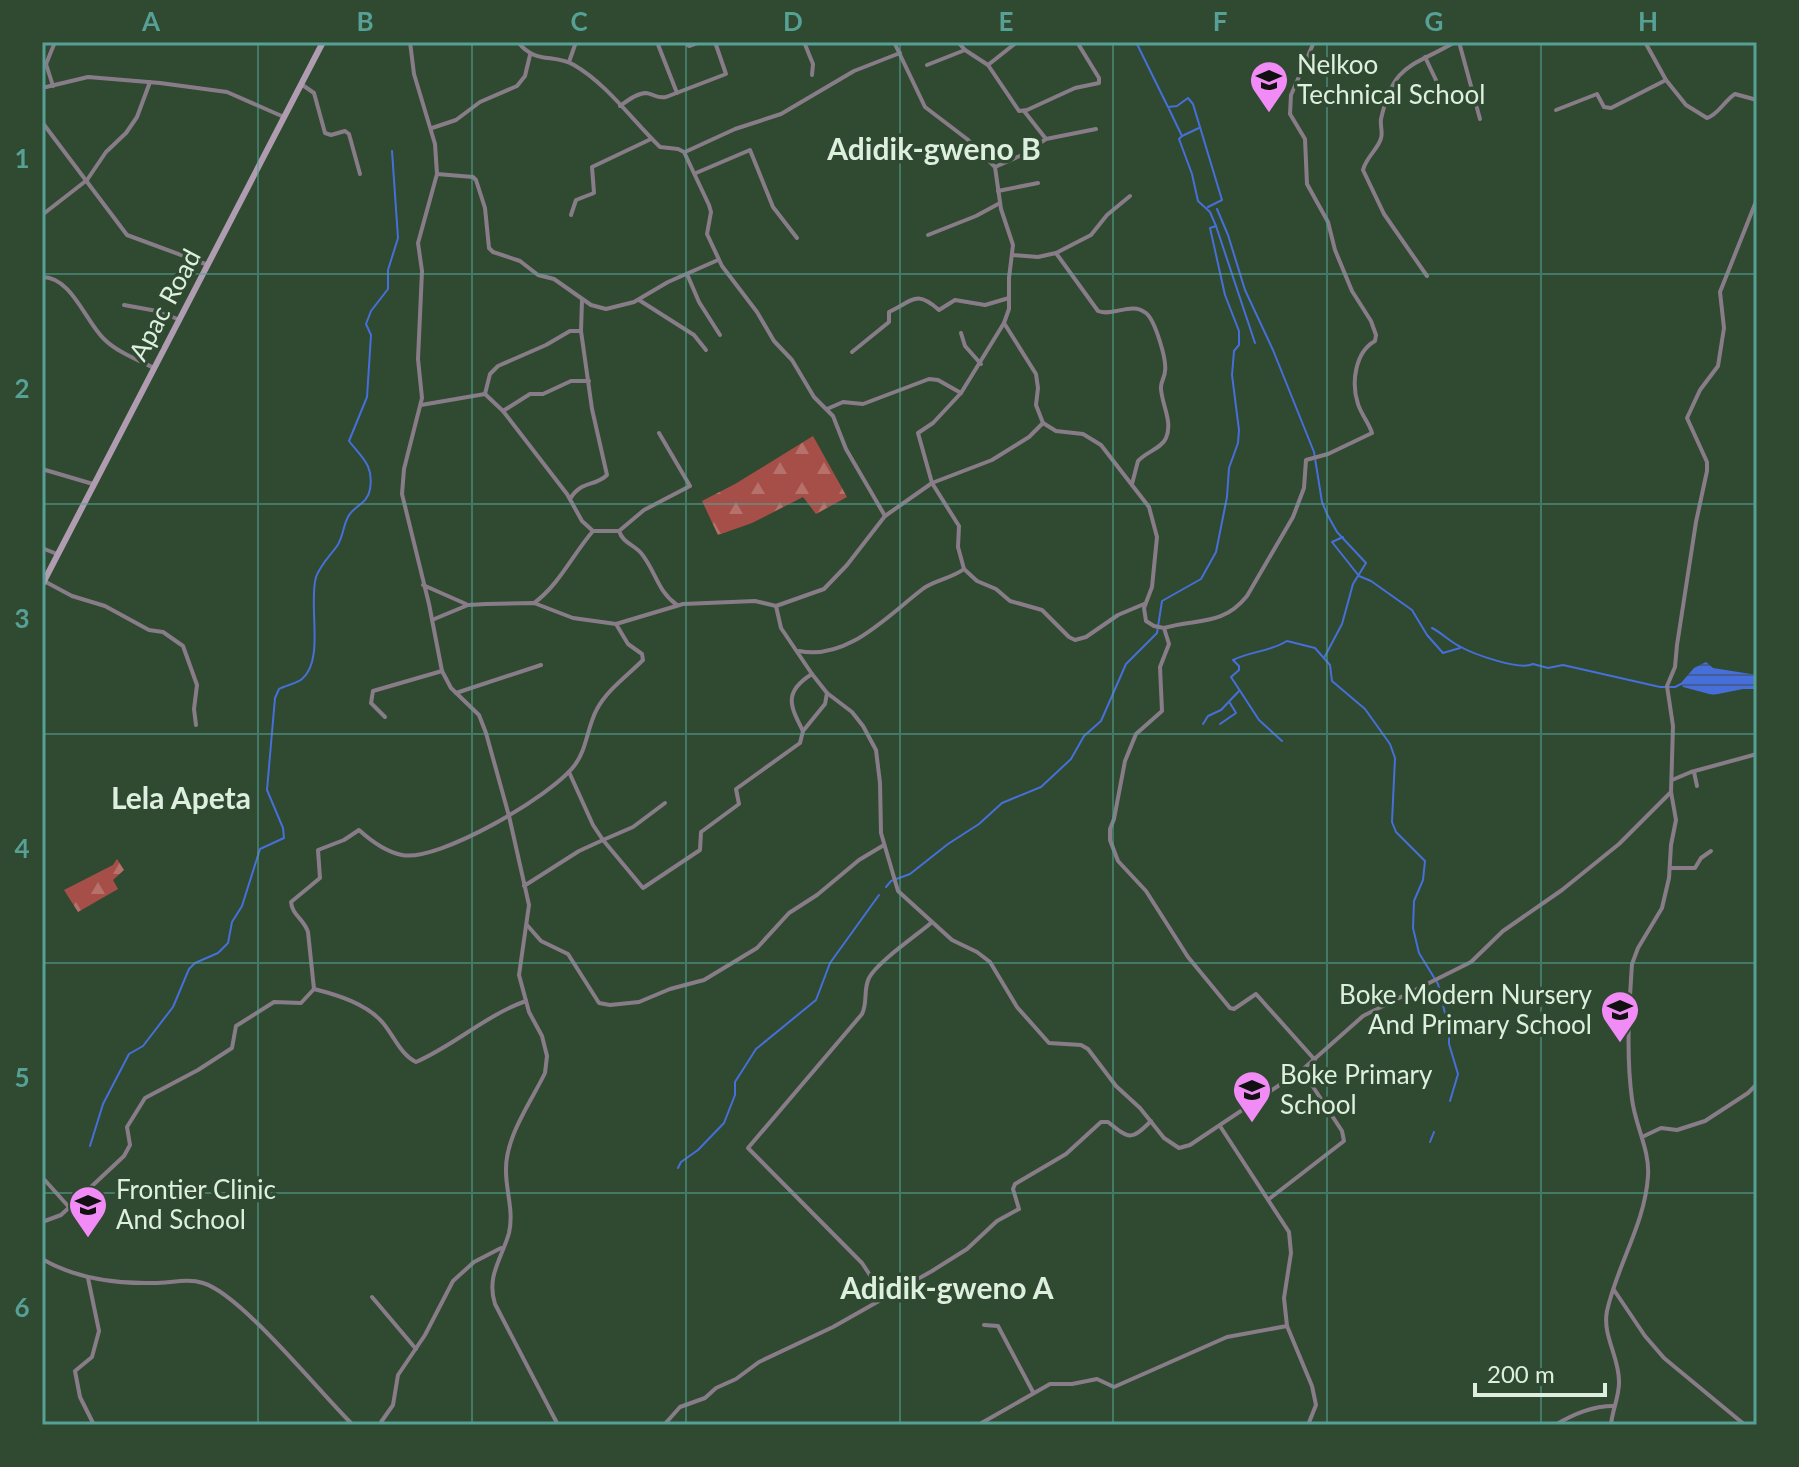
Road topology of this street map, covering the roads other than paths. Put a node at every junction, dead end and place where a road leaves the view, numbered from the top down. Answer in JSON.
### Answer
{"nodes":[{"id":1,"x":55,"y":42,"type":"edge"},
{"id":2,"x":323,"y":42,"type":"edge"},
{"id":3,"x":410,"y":42,"type":"edge"},
{"id":4,"x":518,"y":42,"type":"edge"},
{"id":5,"x":576,"y":42,"type":"edge"},
{"id":6,"x":657,"y":42,"type":"edge"},
{"id":7,"x":684,"y":42,"type":"edge"},
{"id":8,"x":700,"y":42,"type":"edge"},
{"id":9,"x":715,"y":42,"type":"edge"},
{"id":10,"x":804,"y":42,"type":"edge"},
{"id":11,"x":894,"y":42,"type":"edge"},
{"id":12,"x":958,"y":42,"type":"edge"},
{"id":13,"x":1017,"y":42,"type":"edge"},
{"id":14,"x":1077,"y":42,"type":"edge"},
{"id":15,"x":1314,"y":42,"type":"edge"},
{"id":16,"x":1457,"y":42,"type":"edge"},
{"id":17,"x":1645,"y":42,"type":"edge"},
{"id":18,"x":965,"y":50,"type":"junction"},
{"id":19,"x":900,"y":53,"type":"junction"},
{"id":20,"x":530,"y":55,"type":"junction"},
{"id":21,"x":1425,"y":57,"type":"junction"},
{"id":22,"x":569,"y":62,"type":"junction"},
{"id":23,"x":927,"y":65,"type":"dead end"},
{"id":24,"x":988,"y":65,"type":"junction"},
{"id":25,"x":812,"y":75,"type":"dead end"},
{"id":26,"x":1666,"y":80,"type":"junction"},
{"id":27,"x":150,"y":82,"type":"junction"},
{"id":28,"x":301,"y":84,"type":"junction"},
{"id":29,"x":53,"y":86,"type":"junction"},
{"id":30,"x":42,"y":88,"type":"edge"},
{"id":31,"x":677,"y":93,"type":"junction"},
{"id":32,"x":1445,"y":99,"type":"dead end"},
{"id":33,"x":1757,"y":100,"type":"edge"},
{"id":34,"x":620,"y":106,"type":"junction"},
{"id":35,"x":1556,"y":110,"type":"dead end"},
{"id":36,"x":1024,"y":111,"type":"junction"},
{"id":37,"x":286,"y":118,"type":"junction"},
{"id":38,"x":1480,"y":119,"type":"dead end"},
{"id":39,"x":42,"y":122,"type":"edge"},
{"id":40,"x":432,"y":128,"type":"junction"},
{"id":41,"x":1096,"y":129,"type":"dead end"},
{"id":42,"x":651,"y":139,"type":"junction"},
{"id":43,"x":1046,"y":139,"type":"junction"},
{"id":44,"x":684,"y":152,"type":"junction"},
{"id":45,"x":995,"y":167,"type":"junction"},
{"id":46,"x":696,"y":173,"type":"junction"},
{"id":47,"x":360,"y":174,"type":"dead end"},
{"id":48,"x":437,"y":174,"type":"junction"},
{"id":49,"x":87,"y":180,"type":"junction"},
{"id":50,"x":1038,"y":183,"type":"dead end"},
{"id":51,"x":998,"y":191,"type":"junction"},
{"id":52,"x":1130,"y":196,"type":"dead end"},
{"id":53,"x":1757,"y":199,"type":"edge"},
{"id":54,"x":1000,"y":203,"type":"junction"},
{"id":55,"x":42,"y":215,"type":"edge"},
{"id":56,"x":571,"y":215,"type":"dead end"},
{"id":57,"x":928,"y":235,"type":"dead end"},
{"id":58,"x":797,"y":238,"type":"dead end"},
{"id":59,"x":1056,"y":253,"type":"junction"},
{"id":60,"x":1013,"y":255,"type":"junction"},
{"id":61,"x":718,"y":260,"type":"junction"},
{"id":62,"x":208,"y":265,"type":"junction"},
{"id":63,"x":687,"y":274,"type":"junction"},
{"id":64,"x":1427,"y":276,"type":"dead end"},
{"id":65,"x":42,"y":277,"type":"edge"},
{"id":66,"x":1009,"y":298,"type":"junction"},
{"id":67,"x":582,"y":299,"type":"junction"},
{"id":68,"x":639,"y":300,"type":"junction"},
{"id":69,"x":124,"y":305,"type":"dead end"},
{"id":70,"x":180,"y":320,"type":"junction"},
{"id":71,"x":1004,"y":323,"type":"junction"},
{"id":72,"x":581,"y":331,"type":"junction"},
{"id":73,"x":961,"y":333,"type":"dead end"},
{"id":74,"x":720,"y":335,"type":"dead end"},
{"id":75,"x":706,"y":350,"type":"dead end"},
{"id":76,"x":852,"y":352,"type":"dead end"},
{"id":77,"x":981,"y":364,"type":"junction"},
{"id":78,"x":154,"y":368,"type":"junction"},
{"id":79,"x":589,"y":381,"type":"junction"},
{"id":80,"x":961,"y":393,"type":"junction"},
{"id":81,"x":485,"y":394,"type":"junction"},
{"id":82,"x":421,"y":405,"type":"junction"},
{"id":83,"x":827,"y":409,"type":"junction"},
{"id":84,"x":503,"y":411,"type":"junction"},
{"id":85,"x":1043,"y":423,"type":"junction"},
{"id":86,"x":659,"y":433,"type":"dead end"},
{"id":87,"x":42,"y":469,"type":"edge"},
{"id":88,"x":932,"y":483,"type":"junction"},
{"id":89,"x":93,"y":484,"type":"junction"},
{"id":90,"x":1132,"y":486,"type":"junction"},
{"id":91,"x":570,"y":500,"type":"junction"},
{"id":92,"x":885,"y":516,"type":"junction"},
{"id":93,"x":593,"y":531,"type":"junction"},
{"id":94,"x":619,"y":531,"type":"junction"},
{"id":95,"x":42,"y":548,"type":"edge"},
{"id":96,"x":57,"y":554,"type":"junction"},
{"id":97,"x":964,"y":569,"type":"junction"},
{"id":98,"x":43,"y":583,"type":"edge"},
{"id":99,"x":423,"y":585,"type":"junction"},
{"id":100,"x":534,"y":603,"type":"junction"},
{"id":101,"x":1144,"y":604,"type":"junction"},
{"id":102,"x":468,"y":605,"type":"junction"},
{"id":103,"x":677,"y":605,"type":"junction"},
{"id":104,"x":776,"y":606,"type":"junction"},
{"id":105,"x":432,"y":620,"type":"junction"},
{"id":106,"x":616,"y":624,"type":"junction"},
{"id":107,"x":1164,"y":628,"type":"junction"},
{"id":108,"x":799,"y":651,"type":"junction"},
{"id":109,"x":541,"y":665,"type":"dead end"},
{"id":110,"x":442,"y":671,"type":"junction"},
{"id":111,"x":812,"y":674,"type":"junction"},
{"id":112,"x":456,"y":693,"type":"junction"},
{"id":113,"x":827,"y":693,"type":"junction"},
{"id":114,"x":385,"y":717,"type":"dead end"},
{"id":115,"x":196,"y":725,"type":"dead end"},
{"id":116,"x":803,"y":731,"type":"junction"},
{"id":117,"x":1757,"y":754,"type":"edge"},
{"id":118,"x":569,"y":772,"type":"junction"},
{"id":119,"x":1694,"y":772,"type":"junction"},
{"id":120,"x":1672,"y":780,"type":"junction"},
{"id":121,"x":1697,"y":786,"type":"dead end"},
{"id":122,"x":1671,"y":792,"type":"junction"},
{"id":123,"x":665,"y":803,"type":"dead end"},
{"id":124,"x":509,"y":816,"type":"junction"},
{"id":125,"x":603,"y":840,"type":"junction"},
{"id":126,"x":884,"y":845,"type":"junction"},
{"id":127,"x":1711,"y":851,"type":"dead end"},
{"id":128,"x":1671,"y":868,"type":"junction"},
{"id":129,"x":524,"y":886,"type":"junction"},
{"id":130,"x":931,"y":923,"type":"junction"},
{"id":131,"x":527,"y":925,"type":"junction"},
{"id":132,"x":314,"y":989,"type":"junction"},
{"id":133,"x":526,"y":1001,"type":"junction"},
{"id":134,"x":1315,"y":1060,"type":"junction"},
{"id":135,"x":1302,"y":1070,"type":"junction"},
{"id":136,"x":1757,"y":1084,"type":"edge"},
{"id":137,"x":1151,"y":1121,"type":"junction"},
{"id":138,"x":1219,"y":1126,"type":"junction"},
{"id":139,"x":1642,"y":1137,"type":"junction"},
{"id":140,"x":42,"y":1177,"type":"edge"},
{"id":141,"x":1269,"y":1199,"type":"junction"},
{"id":142,"x":68,"y":1206,"type":"junction"},
{"id":143,"x":42,"y":1222,"type":"edge"},
{"id":144,"x":503,"y":1247,"type":"junction"},
{"id":145,"x":42,"y":1259,"type":"edge"},
{"id":146,"x":88,"y":1278,"type":"junction"},
{"id":147,"x":1613,"y":1289,"type":"junction"},
{"id":148,"x":884,"y":1296,"type":"junction"},
{"id":149,"x":372,"y":1297,"type":"dead end"},
{"id":150,"x":984,"y":1325,"type":"dead end"},
{"id":151,"x":1287,"y":1326,"type":"junction"},
{"id":152,"x":416,"y":1349,"type":"junction"},
{"id":153,"x":1033,"y":1392,"type":"junction"},
{"id":154,"x":1614,"y":1406,"type":"junction"},
{"id":155,"x":94,"y":1425,"type":"edge"},
{"id":156,"x":353,"y":1425,"type":"edge"},
{"id":157,"x":379,"y":1425,"type":"edge"},
{"id":158,"x":558,"y":1425,"type":"edge"},
{"id":159,"x":664,"y":1425,"type":"edge"},
{"id":160,"x":978,"y":1425,"type":"edge"},
{"id":161,"x":1308,"y":1425,"type":"edge"},
{"id":162,"x":1555,"y":1425,"type":"edge"},
{"id":163,"x":1611,"y":1425,"type":"edge"},
{"id":164,"x":1745,"y":1425,"type":"edge"}],
"edges":[{"from":1,"to":29,"type":"street"},
{"from":2,"to":28,"type":"main road","name":"Apac Road"},
{"from":3,"to":40,"type":"street"},
{"from":4,"to":20,"type":"street"},
{"from":5,"to":22,"type":"street"},
{"from":6,"to":31,"type":"street"},
{"from":7,"to":8,"type":"street"},
{"from":9,"to":31,"type":"street"},
{"from":10,"to":25,"type":"street"},
{"from":11,"to":19,"type":"street"},
{"from":12,"to":18,"type":"street"},
{"from":13,"to":24,"type":"street"},
{"from":14,"to":36,"type":"street"},
{"from":15,"to":107,"type":"street"},
{"from":16,"to":21,"type":"street"},
{"from":16,"to":38,"type":"street"},
{"from":17,"to":26,"type":"street"},
{"from":18,"to":23,"type":"street"},
{"from":18,"to":24,"type":"street"},
{"from":19,"to":44,"type":"street"},
{"from":19,"to":45,"type":"street"},
{"from":20,"to":22,"type":"street"},
{"from":20,"to":40,"type":"street"},
{"from":21,"to":32,"type":"street"},
{"from":21,"to":64,"type":"street"},
{"from":22,"to":34,"type":"street"},
{"from":24,"to":36,"type":"street"},
{"from":26,"to":33,"type":"street"},
{"from":26,"to":35,"type":"street"},
{"from":27,"to":29,"type":"street"},
{"from":27,"to":37,"type":"street"},
{"from":27,"to":49,"type":"street"},
{"from":28,"to":37,"type":"main road","name":"Apac Road"},
{"from":28,"to":47,"type":"street"},
{"from":29,"to":30,"type":"street"},
{"from":31,"to":34,"type":"street"},
{"from":34,"to":42,"type":"street"},
{"from":36,"to":43,"type":"street"},
{"from":37,"to":62,"type":"main road","name":"Apac Road"},
{"from":39,"to":49,"type":"street"},
{"from":40,"to":48,"type":"street"},
{"from":41,"to":43,"type":"street"},
{"from":42,"to":44,"type":"street"},
{"from":42,"to":56,"type":"street"},
{"from":43,"to":45,"type":"street"},
{"from":44,"to":46,"type":"street"},
{"from":45,"to":51,"type":"street"},
{"from":46,"to":58,"type":"street"},
{"from":46,"to":61,"type":"street"},
{"from":48,"to":67,"type":"street"},
{"from":48,"to":82,"type":"street"},
{"from":49,"to":55,"type":"street"},
{"from":49,"to":62,"type":"street"},
{"from":50,"to":51,"type":"street"},
{"from":51,"to":54,"type":"street"},
{"from":52,"to":59,"type":"street"},
{"from":53,"to":120,"type":"street"},
{"from":54,"to":57,"type":"street"},
{"from":54,"to":60,"type":"street"},
{"from":59,"to":60,"type":"street"},
{"from":59,"to":90,"type":"street"},
{"from":60,"to":66,"type":"street"},
{"from":61,"to":63,"type":"street"},
{"from":61,"to":83,"type":"street"},
{"from":62,"to":70,"type":"main road","name":"Apac Road"},
{"from":63,"to":68,"type":"street"},
{"from":63,"to":74,"type":"street"},
{"from":65,"to":78,"type":"street"},
{"from":66,"to":71,"type":"street"},
{"from":66,"to":76,"type":"street"},
{"from":67,"to":68,"type":"street"},
{"from":67,"to":72,"type":"street"},
{"from":68,"to":75,"type":"street"},
{"from":69,"to":70,"type":"street"},
{"from":70,"to":78,"type":"main road","name":"Apac Road"},
{"from":71,"to":77,"type":"street"},
{"from":71,"to":85,"type":"street"},
{"from":72,"to":79,"type":"street"},
{"from":72,"to":81,"type":"street"},
{"from":73,"to":77,"type":"street"},
{"from":77,"to":80,"type":"street"},
{"from":78,"to":89,"type":"main road","name":"Apac Road"},
{"from":79,"to":84,"type":"street"},
{"from":79,"to":91,"type":"street"},
{"from":80,"to":83,"type":"street"},
{"from":80,"to":88,"type":"street"},
{"from":81,"to":82,"type":"street"},
{"from":81,"to":84,"type":"street"},
{"from":82,"to":99,"type":"street"},
{"from":83,"to":92,"type":"street"},
{"from":84,"to":91,"type":"street"},
{"from":85,"to":88,"type":"street"},
{"from":85,"to":90,"type":"street"},
{"from":86,"to":94,"type":"street"},
{"from":87,"to":89,"type":"street"},
{"from":88,"to":92,"type":"street"},
{"from":88,"to":97,"type":"street"},
{"from":89,"to":96,"type":"main road","name":"Apac Road"},
{"from":90,"to":101,"type":"street"},
{"from":91,"to":93,"type":"street"},
{"from":92,"to":104,"type":"street"},
{"from":93,"to":94,"type":"street"},
{"from":93,"to":100,"type":"street"},
{"from":94,"to":103,"type":"street"},
{"from":95,"to":96,"type":"street"},
{"from":96,"to":98,"type":"main road","name":"Apac Road"},
{"from":97,"to":101,"type":"street"},
{"from":97,"to":108,"type":"street"},
{"from":98,"to":115,"type":"street"},
{"from":99,"to":102,"type":"street"},
{"from":99,"to":105,"type":"street"},
{"from":100,"to":102,"type":"street"},
{"from":100,"to":106,"type":"street"},
{"from":101,"to":107,"type":"street"},
{"from":102,"to":105,"type":"street"},
{"from":103,"to":104,"type":"street"},
{"from":103,"to":106,"type":"street"},
{"from":104,"to":108,"type":"street"},
{"from":105,"to":110,"type":"street"},
{"from":106,"to":118,"type":"street"},
{"from":107,"to":134,"type":"street"},
{"from":108,"to":111,"type":"street"},
{"from":109,"to":112,"type":"street"},
{"from":110,"to":112,"type":"street"},
{"from":110,"to":114,"type":"street"},
{"from":111,"to":113,"type":"street"},
{"from":111,"to":116,"type":"street"},
{"from":112,"to":124,"type":"street"},
{"from":113,"to":116,"type":"street"},
{"from":113,"to":126,"type":"street"},
{"from":116,"to":125,"type":"street"},
{"from":117,"to":119,"type":"street"},
{"from":118,"to":124,"type":"street"},
{"from":118,"to":125,"type":"street"},
{"from":119,"to":120,"type":"street"},
{"from":119,"to":121,"type":"street"},
{"from":120,"to":122,"type":"street"},
{"from":122,"to":128,"type":"street"},
{"from":122,"to":134,"type":"street"},
{"from":123,"to":125,"type":"street"},
{"from":124,"to":129,"type":"street"},
{"from":124,"to":132,"type":"street"},
{"from":125,"to":129,"type":"street"},
{"from":126,"to":130,"type":"street"},
{"from":126,"to":131,"type":"street"},
{"from":127,"to":128,"type":"street"},
{"from":128,"to":139,"type":"street"},
{"from":129,"to":131,"type":"street"},
{"from":130,"to":137,"type":"street"},
{"from":130,"to":148,"type":"street"},
{"from":131,"to":133,"type":"street"},
{"from":132,"to":133,"type":"street"},
{"from":132,"to":142,"type":"street"},
{"from":133,"to":144,"type":"street"},
{"from":134,"to":135,"type":"street"},
{"from":135,"to":138,"type":"street"},
{"from":135,"to":141,"type":"street"},
{"from":136,"to":139,"type":"street"},
{"from":137,"to":138,"type":"street"},
{"from":137,"to":148,"type":"street"},
{"from":138,"to":141,"type":"street"},
{"from":139,"to":147,"type":"street"},
{"from":140,"to":142,"type":"street"},
{"from":141,"to":151,"type":"street"},
{"from":142,"to":143,"type":"street"},
{"from":144,"to":152,"type":"street"},
{"from":144,"to":158,"type":"street"},
{"from":145,"to":146,"type":"street"},
{"from":146,"to":155,"type":"street"},
{"from":146,"to":156,"type":"street"},
{"from":147,"to":154,"type":"street"},
{"from":147,"to":164,"type":"street"},
{"from":148,"to":159,"type":"street"},
{"from":149,"to":152,"type":"street"},
{"from":150,"to":153,"type":"street"},
{"from":151,"to":153,"type":"street"},
{"from":151,"to":161,"type":"street"},
{"from":152,"to":157,"type":"street"},
{"from":153,"to":160,"type":"street"},
{"from":154,"to":162,"type":"street"},
{"from":154,"to":163,"type":"street"}]}
